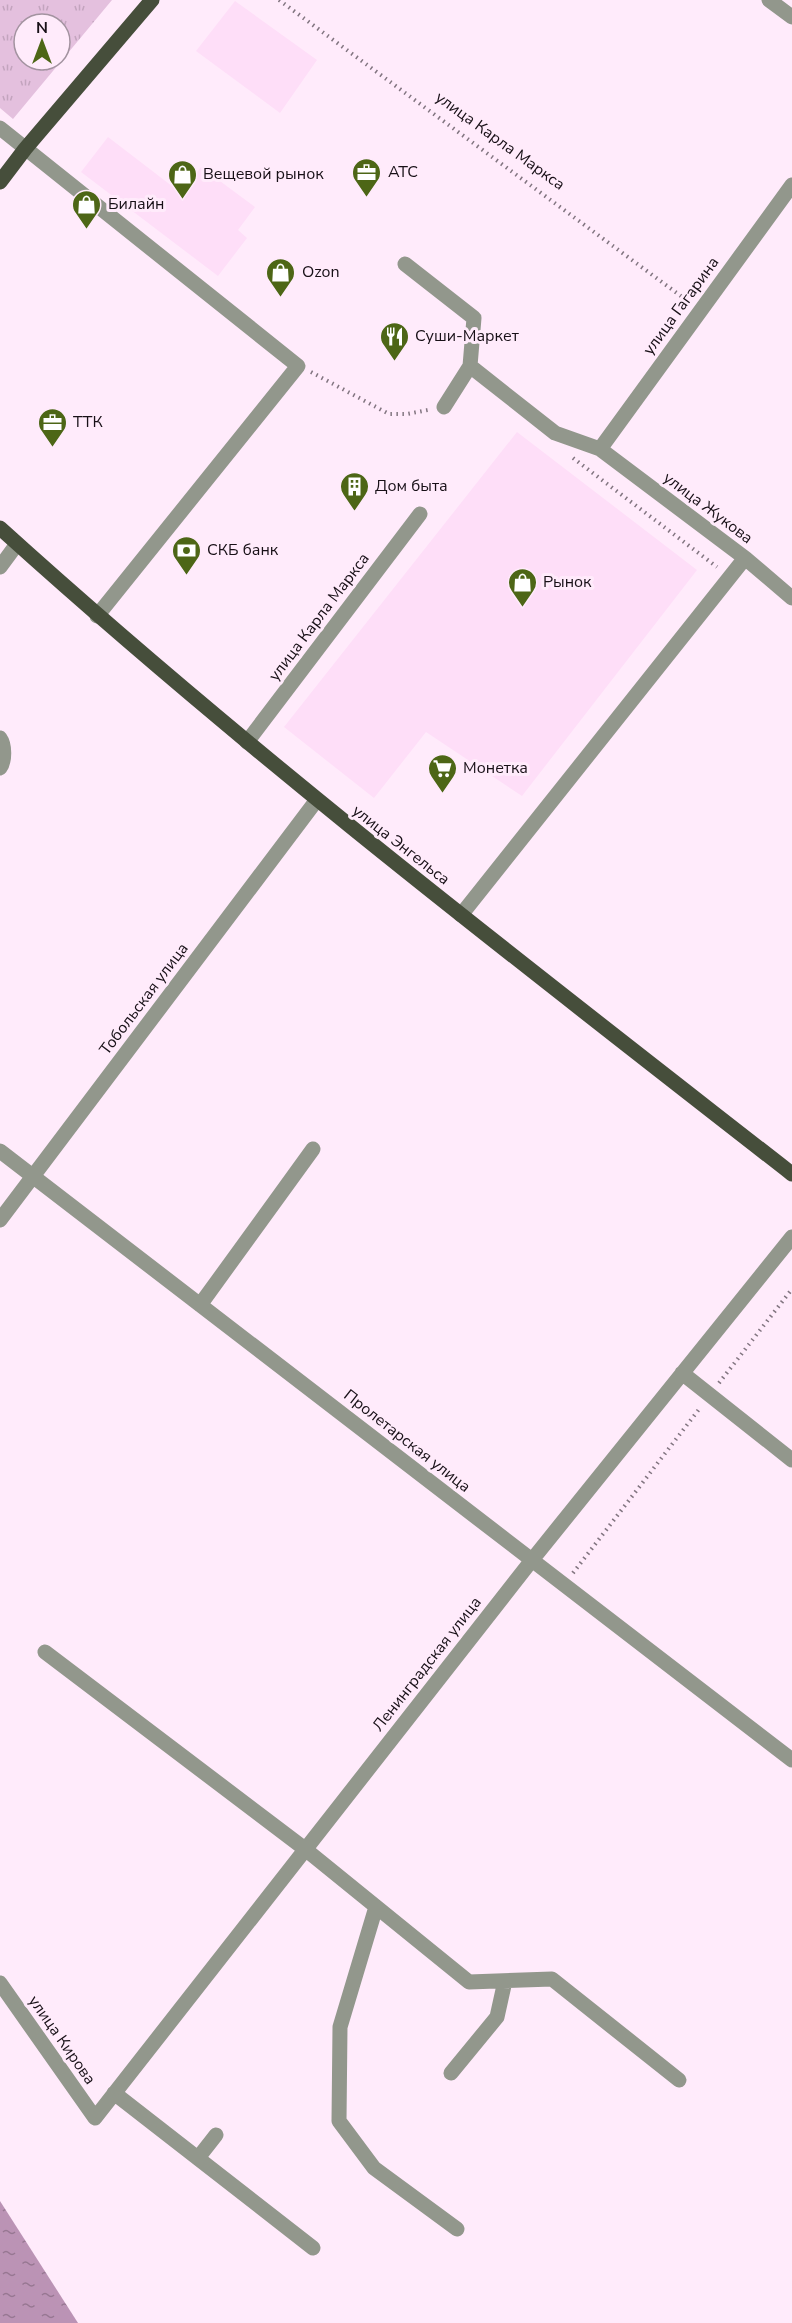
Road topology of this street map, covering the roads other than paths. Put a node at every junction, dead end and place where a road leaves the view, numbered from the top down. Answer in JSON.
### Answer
{"nodes":[{"id":1,"x":152,"y":0,"type":"edge"},
{"id":2,"x":769,"y":0,"type":"edge"},
{"id":3,"x":792,"y":17,"type":"edge"},
{"id":4,"x":0,"y":128,"type":"edge"},
{"id":5,"x":25,"y":148,"type":"junction"},
{"id":6,"x":0,"y":182,"type":"edge"},
{"id":7,"x":792,"y":185,"type":"edge"},
{"id":8,"x":405,"y":264,"type":"dead end"},
{"id":9,"x":470,"y":366,"type":"junction"},
{"id":10,"x":444,"y":407,"type":"road end"},
{"id":11,"x":600,"y":450,"type":"junction"},
{"id":12,"x":420,"y":514,"type":"dead end"},
{"id":13,"x":0,"y":528,"type":"edge"},
{"id":14,"x":17,"y":544,"type":"junction"},
{"id":15,"x":745,"y":558,"type":"junction"},
{"id":16,"x":0,"y":567,"type":"edge"},
{"id":17,"x":792,"y":598,"type":"edge"},
{"id":18,"x":97,"y":616,"type":"junction"},
{"id":19,"x":0,"y":738,"type":"edge"},
{"id":20,"x":247,"y":742,"type":"junction"},
{"id":21,"x":0,"y":768,"type":"edge"},
{"id":22,"x":316,"y":801,"type":"junction"},
{"id":23,"x":461,"y":915,"type":"junction"},
{"id":24,"x":312,"y":1149,"type":"dead end"},
{"id":25,"x":0,"y":1151,"type":"edge"},
{"id":26,"x":792,"y":1174,"type":"edge"},
{"id":27,"x":32,"y":1176,"type":"junction"},
{"id":28,"x":0,"y":1220,"type":"edge"},
{"id":29,"x":792,"y":1236,"type":"edge"},
{"id":30,"x":200,"y":1305,"type":"junction"},
{"id":31,"x":682,"y":1374,"type":"junction"},
{"id":32,"x":792,"y":1460,"type":"edge"},
{"id":33,"x":532,"y":1560,"type":"junction"},
{"id":34,"x":45,"y":1652,"type":"dead end"},
{"id":35,"x":792,"y":1760,"type":"edge"},
{"id":36,"x":305,"y":1849,"type":"junction"},
{"id":37,"x":376,"y":1907,"type":"junction"},
{"id":38,"x":505,"y":1981,"type":"junction"},
{"id":39,"x":0,"y":1983,"type":"edge"},
{"id":40,"x":451,"y":2073,"type":"dead end"},
{"id":41,"x":679,"y":2080,"type":"dead end"},
{"id":42,"x":114,"y":2094,"type":"junction"},
{"id":43,"x":95,"y":2118,"type":"joint"},
{"id":44,"x":216,"y":2135,"type":"dead end"},
{"id":45,"x":198,"y":2158,"type":"junction"},
{"id":46,"x":457,"y":2229,"type":"dead end"},
{"id":47,"x":313,"y":2248,"type":"dead end"}],
"edges":[{"from":1,"to":5,"type":"main road"},
{"from":2,"to":3,"type":"street"},
{"from":4,"to":5,"type":"street"},
{"from":5,"to":6,"type":"main road"},
{"from":5,"to":18,"type":"street"},
{"from":7,"to":11,"type":"street","name":"улица Гагарина"},
{"from":8,"to":9,"type":"street"},
{"from":9,"to":10,"type":"street"},
{"from":9,"to":11,"type":"street","name":"улица Жукова"},
{"from":11,"to":15,"type":"street","name":"улица Жукова"},
{"from":12,"to":20,"type":"street","name":"улица Карла Маркса"},
{"from":13,"to":14,"type":"main road","name":"улица Энгельса"},
{"from":14,"to":16,"type":"street"},
{"from":14,"to":18,"type":"main road","name":"улица Энгельса"},
{"from":15,"to":17,"type":"street","name":"улица Жукова"},
{"from":15,"to":23,"type":"street"},
{"from":18,"to":20,"type":"main road","name":"улица Энгельса"},
{"from":19,"to":21,"type":"street"},
{"from":20,"to":22,"type":"main road","name":"улица Энгельса"},
{"from":22,"to":23,"type":"main road","name":"улица Энгельса"},
{"from":22,"to":27,"type":"street","name":"Тобольская улица"},
{"from":23,"to":26,"type":"main road","name":"улица Энгельса"},
{"from":24,"to":30,"type":"street"},
{"from":25,"to":27,"type":"street","name":"Пролетарская улица"},
{"from":27,"to":28,"type":"street","name":"Тобольская улица"},
{"from":27,"to":30,"type":"street","name":"Пролетарская улица"},
{"from":29,"to":31,"type":"street","name":"Ленинградская улица"},
{"from":30,"to":33,"type":"street","name":"Пролетарская улица"},
{"from":31,"to":32,"type":"street"},
{"from":31,"to":33,"type":"street","name":"Ленинградская улица"},
{"from":33,"to":35,"type":"street","name":"Пролетарская улица"},
{"from":33,"to":36,"type":"street","name":"Ленинградская улица"},
{"from":34,"to":36,"type":"street"},
{"from":36,"to":37,"type":"street"},
{"from":36,"to":42,"type":"street","name":"Ленинградская улица"},
{"from":37,"to":38,"type":"street"},
{"from":37,"to":46,"type":"street"},
{"from":38,"to":40,"type":"street"},
{"from":38,"to":41,"type":"street"},
{"from":39,"to":43,"type":"street","name":"улица Кирова"},
{"from":42,"to":43,"type":"street","name":"Ленинградская улица"},
{"from":42,"to":45,"type":"street"},
{"from":44,"to":45,"type":"street"},
{"from":45,"to":47,"type":"street"}]}
